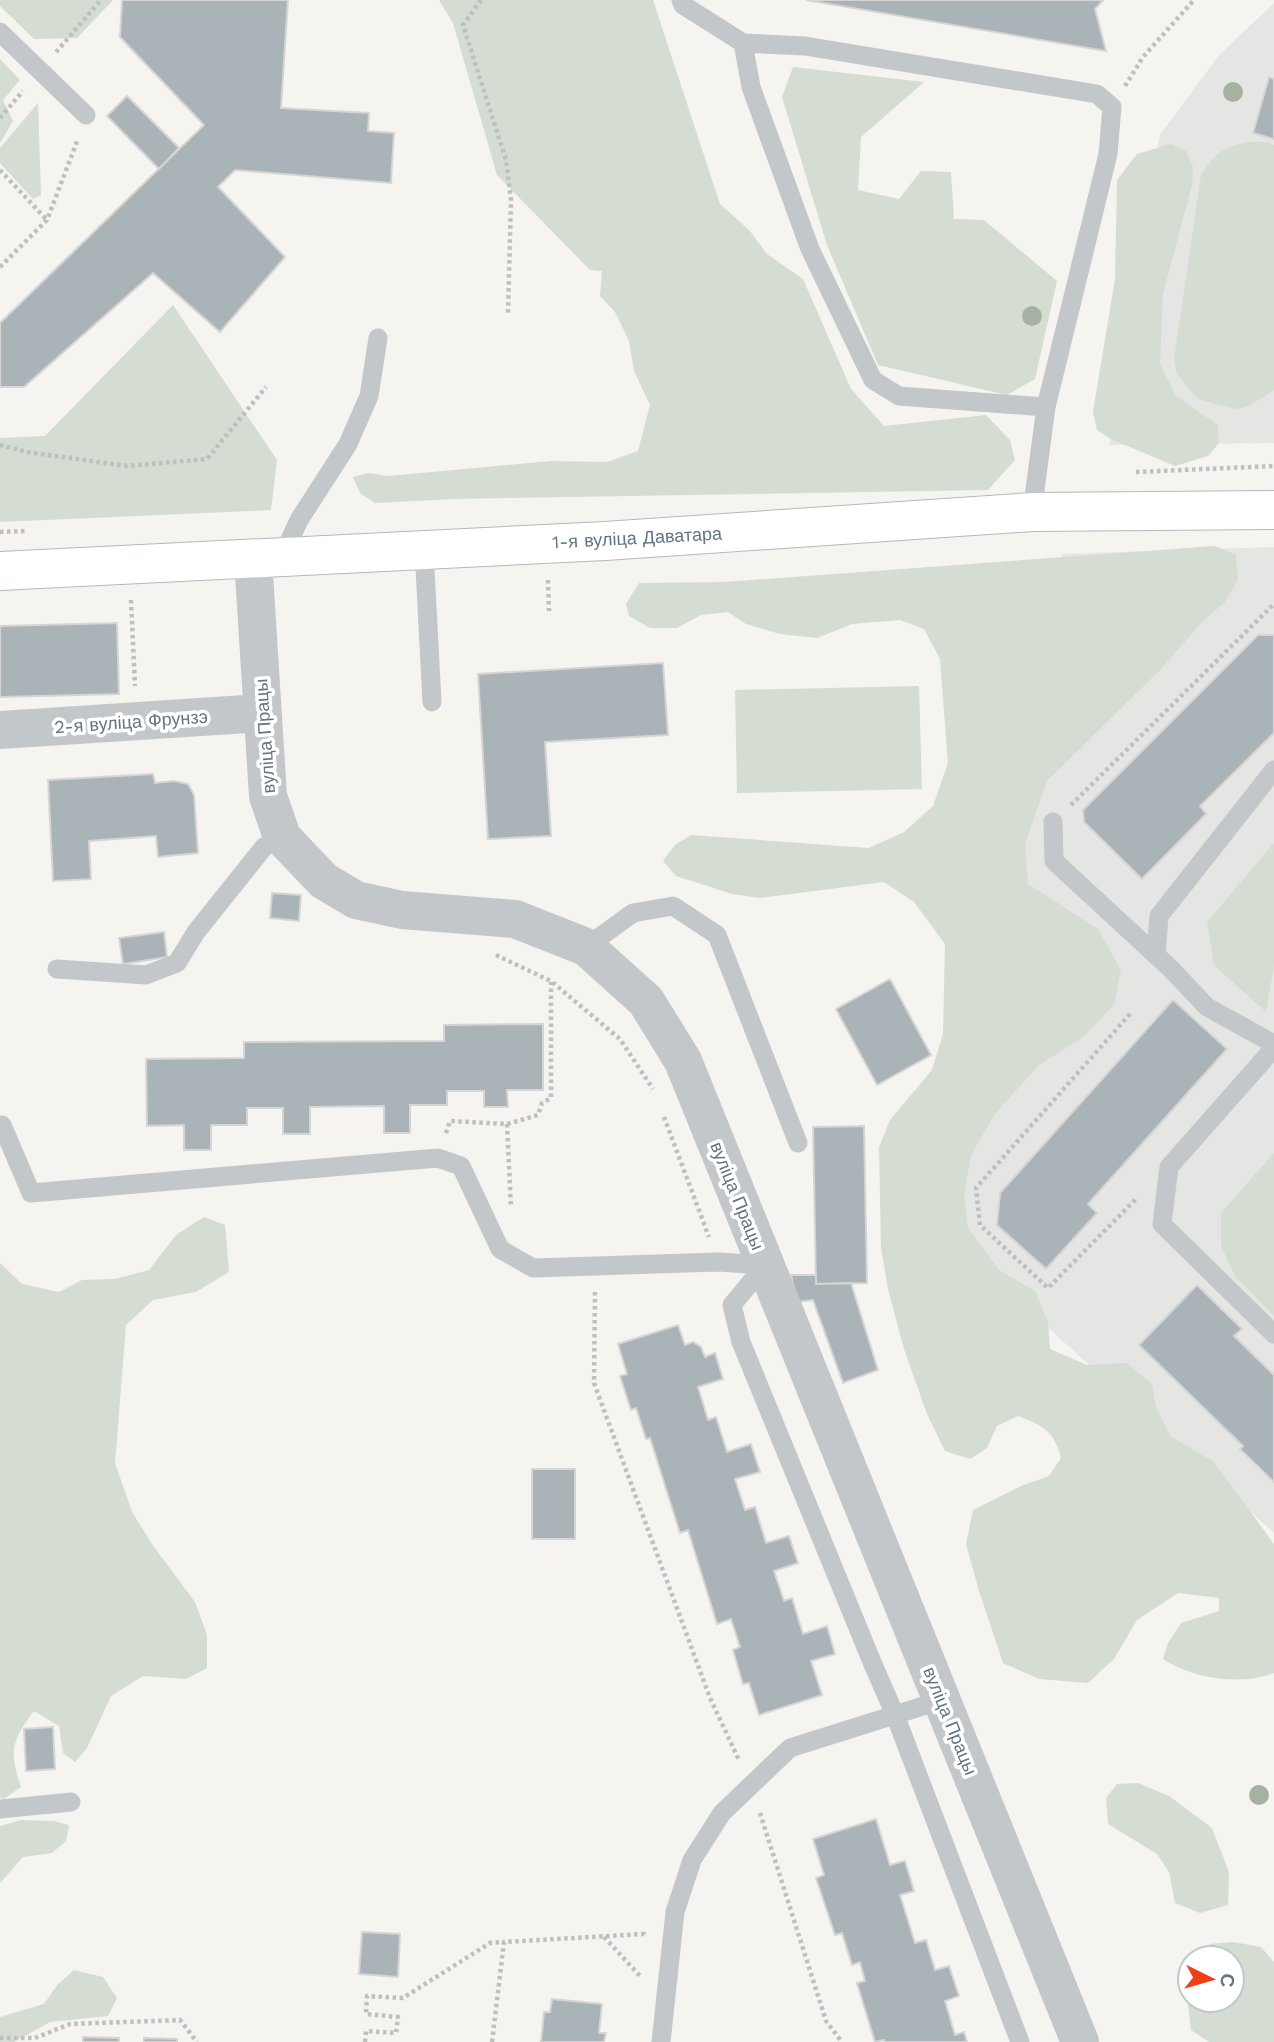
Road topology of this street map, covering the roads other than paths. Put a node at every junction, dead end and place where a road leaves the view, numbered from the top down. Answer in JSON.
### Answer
{"nodes":[{"id":1,"x":681,"y":0,"type":"edge"},
{"id":2,"x":0,"y":32,"type":"edge"},
{"id":3,"x":743,"y":43,"type":"junction"},
{"id":4,"x":86,"y":115,"type":"road end"},
{"id":5,"x":378,"y":338,"type":"dead end"},
{"id":6,"x":1046,"y":407,"type":"junction"},
{"id":7,"x":1274,"y":510,"type":"edge"},
{"id":8,"x":1032,"y":512,"type":"junction"},
{"id":9,"x":424,"y":550,"type":"junction"},
{"id":10,"x":267,"y":557,"type":"junction"},
{"id":11,"x":0,"y":571,"type":"edge"},
{"id":12,"x":432,"y":702,"type":"dead end"},
{"id":13,"x":262,"y":713,"type":"junction"},
{"id":14,"x":0,"y":730,"type":"edge"},
{"id":15,"x":1274,"y":770,"type":"edge"},
{"id":16,"x":1053,"y":822,"type":"road end"},
{"id":17,"x":282,"y":837,"type":"junction"},
{"id":18,"x":586,"y":947,"type":"junction"},
{"id":19,"x":1156,"y":955,"type":"junction"},
{"id":20,"x":57,"y":969,"type":"dead end"},
{"id":21,"x":1274,"y":1046,"type":"edge"},
{"id":22,"x":2,"y":1125,"type":"dead end"},
{"id":23,"x":798,"y":1143,"type":"dead end"},
{"id":24,"x":765,"y":1265,"type":"junction"},
{"id":25,"x":1274,"y":1334,"type":"edge"},
{"id":26,"x":942,"y":1700,"type":"junction"},
{"id":27,"x":895,"y":1715,"type":"junction"},
{"id":28,"x":71,"y":1802,"type":"dead end"},
{"id":29,"x":0,"y":1809,"type":"edge"},
{"id":30,"x":661,"y":2042,"type":"edge"},
{"id":31,"x":1020,"y":2042,"type":"edge"},
{"id":32,"x":1080,"y":2042,"type":"edge"}],
"edges":[{"from":1,"to":3,"type":"lane"},
{"from":2,"to":4,"type":"lane"},
{"from":3,"to":6,"type":"lane"},
{"from":3,"to":6,"type":"lane"},
{"from":5,"to":10,"type":"lane"},
{"from":6,"to":8,"type":"lane"},
{"from":7,"to":8,"type":"street","name":"1-я вуліца Даватара"},
{"from":8,"to":9,"type":"street","name":"1-я вуліца Даватара"},
{"from":9,"to":10,"type":"street","name":"1-я вуліца Даватара"},
{"from":9,"to":12,"type":"lane"},
{"from":10,"to":11,"type":"street","name":"1-я вуліца Даватара"},
{"from":10,"to":13,"type":"street","name":"вуліца Працы"},
{"from":13,"to":14,"type":"street","name":"2-я вуліца Фрунзэ"},
{"from":13,"to":17,"type":"street","name":"вуліца Працы"},
{"from":15,"to":19,"type":"lane"},
{"from":16,"to":19,"type":"lane"},
{"from":17,"to":18,"type":"street","name":"вуліца Працы"},
{"from":17,"to":20,"type":"lane"},
{"from":18,"to":23,"type":"lane"},
{"from":18,"to":24,"type":"street","name":"вуліца Працы"},
{"from":19,"to":21,"type":"lane"},
{"from":21,"to":25,"type":"lane"},
{"from":22,"to":24,"type":"lane"},
{"from":24,"to":26,"type":"street","name":"вуліца Працы"},
{"from":24,"to":27,"type":"lane"},
{"from":26,"to":27,"type":"lane"},
{"from":26,"to":32,"type":"street","name":"вуліца Працы"},
{"from":27,"to":30,"type":"lane"},
{"from":27,"to":31,"type":"lane"},
{"from":28,"to":29,"type":"lane"}]}
